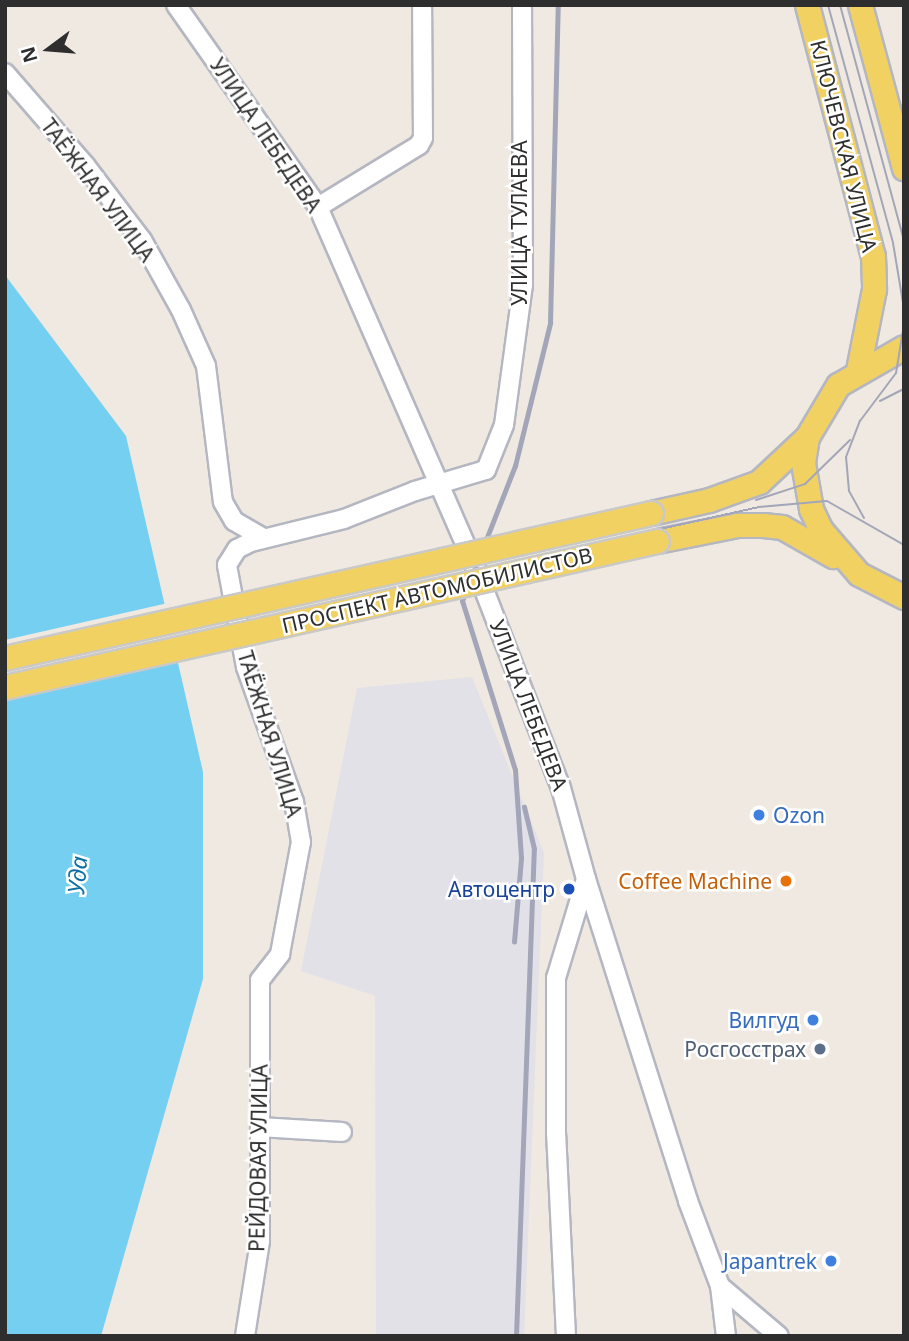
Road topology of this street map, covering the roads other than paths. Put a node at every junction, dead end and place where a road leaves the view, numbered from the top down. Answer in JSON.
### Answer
{"nodes":[{"id":1,"x":176,"y":5,"type":"edge"},
{"id":2,"x":422,"y":5,"type":"edge"},
{"id":3,"x":522,"y":5,"type":"edge"},
{"id":4,"x":807,"y":5,"type":"edge"},
{"id":5,"x":860,"y":5,"type":"edge"},
{"id":6,"x":5,"y":74,"type":"edge"},
{"id":7,"x":904,"y":168,"type":"edge"},
{"id":8,"x":318,"y":207,"type":"junction"},
{"id":9,"x":904,"y":347,"type":"edge"},
{"id":10,"x":858,"y":370,"type":"junction"},
{"id":11,"x":807,"y":437,"type":"junction"},
{"id":12,"x":439,"y":487,"type":"junction"},
{"id":13,"x":264,"y":538,"type":"junction"},
{"id":14,"x":227,"y":565,"type":"joint"},
{"id":15,"x":859,"y":574,"type":"junction"},
{"id":16,"x":894,"y":593,"type":"edge"},
{"id":17,"x":904,"y":612,"type":"edge"},
{"id":18,"x":5,"y":658,"type":"edge"},
{"id":19,"x":5,"y":687,"type":"edge"},
{"id":20,"x":586,"y":879,"type":"junction"},
{"id":21,"x":260,"y":980,"type":"joint"},
{"id":22,"x":260,"y":1127,"type":"junction"},
{"id":23,"x":342,"y":1132,"type":"dead end"},
{"id":24,"x":720,"y":1286,"type":"junction"},
{"id":25,"x":245,"y":1336,"type":"edge"},
{"id":26,"x":566,"y":1336,"type":"edge"},
{"id":27,"x":726,"y":1336,"type":"edge"},
{"id":28,"x":779,"y":1336,"type":"edge"}],
"edges":[{"from":1,"to":8,"type":"street","name":"УЛИЦА ЛЕБЕДЕВА"},
{"from":2,"to":8,"type":"street"},
{"from":3,"to":12,"type":"street","name":"УЛИЦА ТУЛАЕВА"},
{"from":4,"to":10,"type":"main road","name":"КЛЮЧЕВСКАЯ УЛИЦА"},
{"from":5,"to":7,"type":"main road"},
{"from":6,"to":13,"type":"street","name":"ТАЁЖНАЯ УЛИЦА"},
{"from":8,"to":12,"type":"street","name":"УЛИЦА ЛЕБЕДЕВА"},
{"from":9,"to":10,"type":"main road"},
{"from":10,"to":11,"type":"main road"},
{"from":11,"to":15,"type":"main road"},
{"from":11,"to":18,"type":"main road","name":"ПРОСПЕКТ АВТОМОБИЛИСТОВ","bridge":true},
{"from":12,"to":13,"type":"street","name":"УЛИЦА ТУЛАЕВА"},
{"from":12,"to":20,"type":"street","name":"УЛИЦА ЛЕБЕДЕВА"},
{"from":13,"to":14,"type":"street","name":"УЛИЦА ТУЛАЕВА"},
{"from":14,"to":21,"type":"street","name":"ТАЁЖНАЯ УЛИЦА"},
{"from":15,"to":16,"type":"main road"},
{"from":15,"to":19,"type":"main road","name":"ПРОСПЕКТ АВТОМОБИЛИСТОВ","bridge":true},
{"from":16,"to":17,"type":"main road"},
{"from":20,"to":24,"type":"street","name":"УЛИЦА ЛЕБЕДЕВА"},
{"from":20,"to":26,"type":"street"},
{"from":21,"to":22,"type":"street","name":"РЕЙДОВАЯ УЛИЦА"},
{"from":22,"to":23,"type":"street"},
{"from":22,"to":25,"type":"street","name":"РЕЙДОВАЯ УЛИЦА"},
{"from":24,"to":27,"type":"street","name":"УЛИЦА ЛЕБЕДЕВА"},
{"from":24,"to":28,"type":"street"}]}
